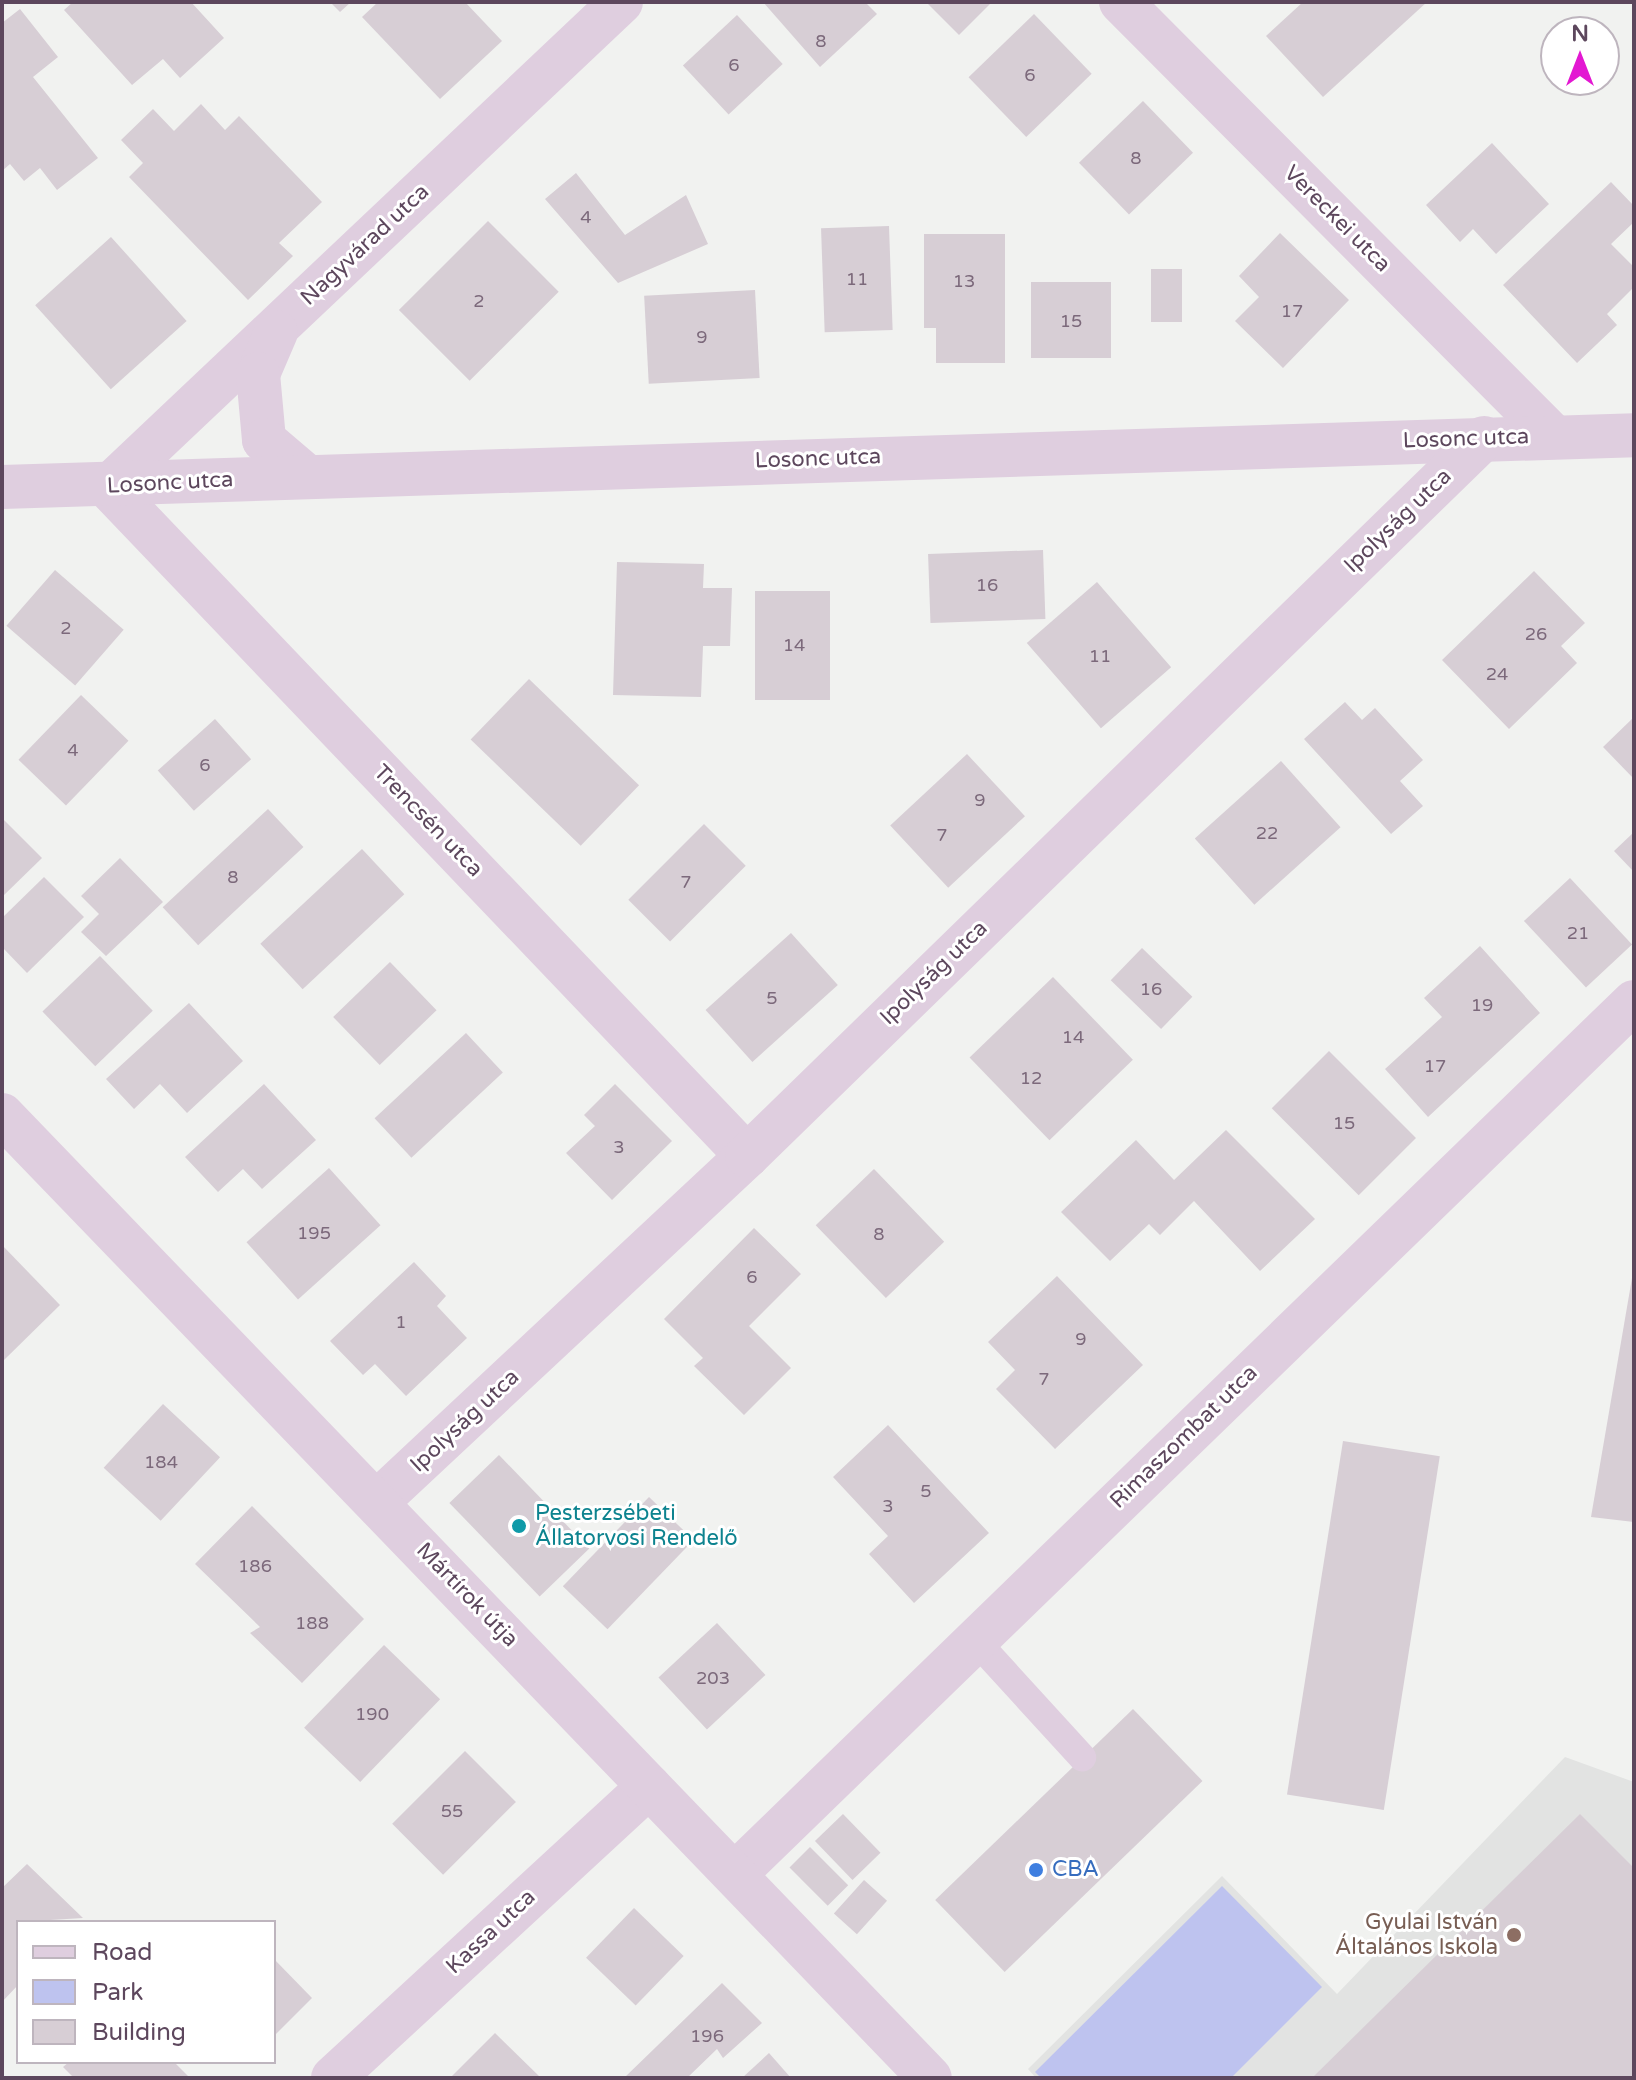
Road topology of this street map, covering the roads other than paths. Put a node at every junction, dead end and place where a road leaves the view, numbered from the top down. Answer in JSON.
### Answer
{"nodes":[{"id":1,"x":621,"y":2,"type":"edge"},
{"id":2,"x":1121,"y":2,"type":"edge"},
{"id":3,"x":279,"y":326,"type":"junction"},
{"id":4,"x":1634,"y":435,"type":"edge"},
{"id":5,"x":1553,"y":436,"type":"junction"},
{"id":6,"x":1484,"y":438,"type":"junction"},
{"id":7,"x":305,"y":475,"type":"junction"},
{"id":8,"x":2,"y":487,"type":"edge"},
{"id":9,"x":108,"y":487,"type":"junction"},
{"id":10,"x":1634,"y":1002,"type":"edge"},
{"id":11,"x":2,"y":1115,"type":"edge"},
{"id":12,"x":747,"y":1156,"type":"junction"},
{"id":13,"x":377,"y":1502,"type":"junction"},
{"id":14,"x":975,"y":1640,"type":"junction"},
{"id":15,"x":1082,"y":1757,"type":"dead end"},
{"id":16,"x":649,"y":1786,"type":"junction"},
{"id":17,"x":736,"y":1873,"type":"junction"},
{"id":18,"x":333,"y":2078,"type":"edge"},
{"id":19,"x":930,"y":2078,"type":"edge"}],
"edges":[{"from":1,"to":3,"type":"street","name":"Nagyvárad utca"},
{"from":2,"to":5,"type":"street","name":"Vereckei utca"},
{"from":3,"to":7,"type":"street"},
{"from":3,"to":9,"type":"street","name":"Nagyvárad utca"},
{"from":4,"to":5,"type":"street","name":"Losonc utca"},
{"from":5,"to":6,"type":"street","name":"Losonc utca"},
{"from":6,"to":7,"type":"street","name":"Losonc utca"},
{"from":6,"to":12,"type":"street","name":"Ipolyság utca"},
{"from":7,"to":9,"type":"street","name":"Losonc utca"},
{"from":8,"to":9,"type":"street","name":"Losonc utca"},
{"from":9,"to":12,"type":"street","name":"Trencsén utca"},
{"from":10,"to":14,"type":"street","name":"Rimaszombat utca"},
{"from":11,"to":13,"type":"street","name":"Mártírok útja"},
{"from":12,"to":13,"type":"street","name":"Ipolyság utca"},
{"from":13,"to":16,"type":"street","name":"Mártírok útja"},
{"from":14,"to":15,"type":"lane"},
{"from":14,"to":17,"type":"street","name":"Rimaszombat utca"},
{"from":16,"to":17,"type":"street","name":"Mártírok útja"},
{"from":16,"to":18,"type":"street","name":"Kassa utca"},
{"from":17,"to":19,"type":"street","name":"Mártírok útja"}]}
